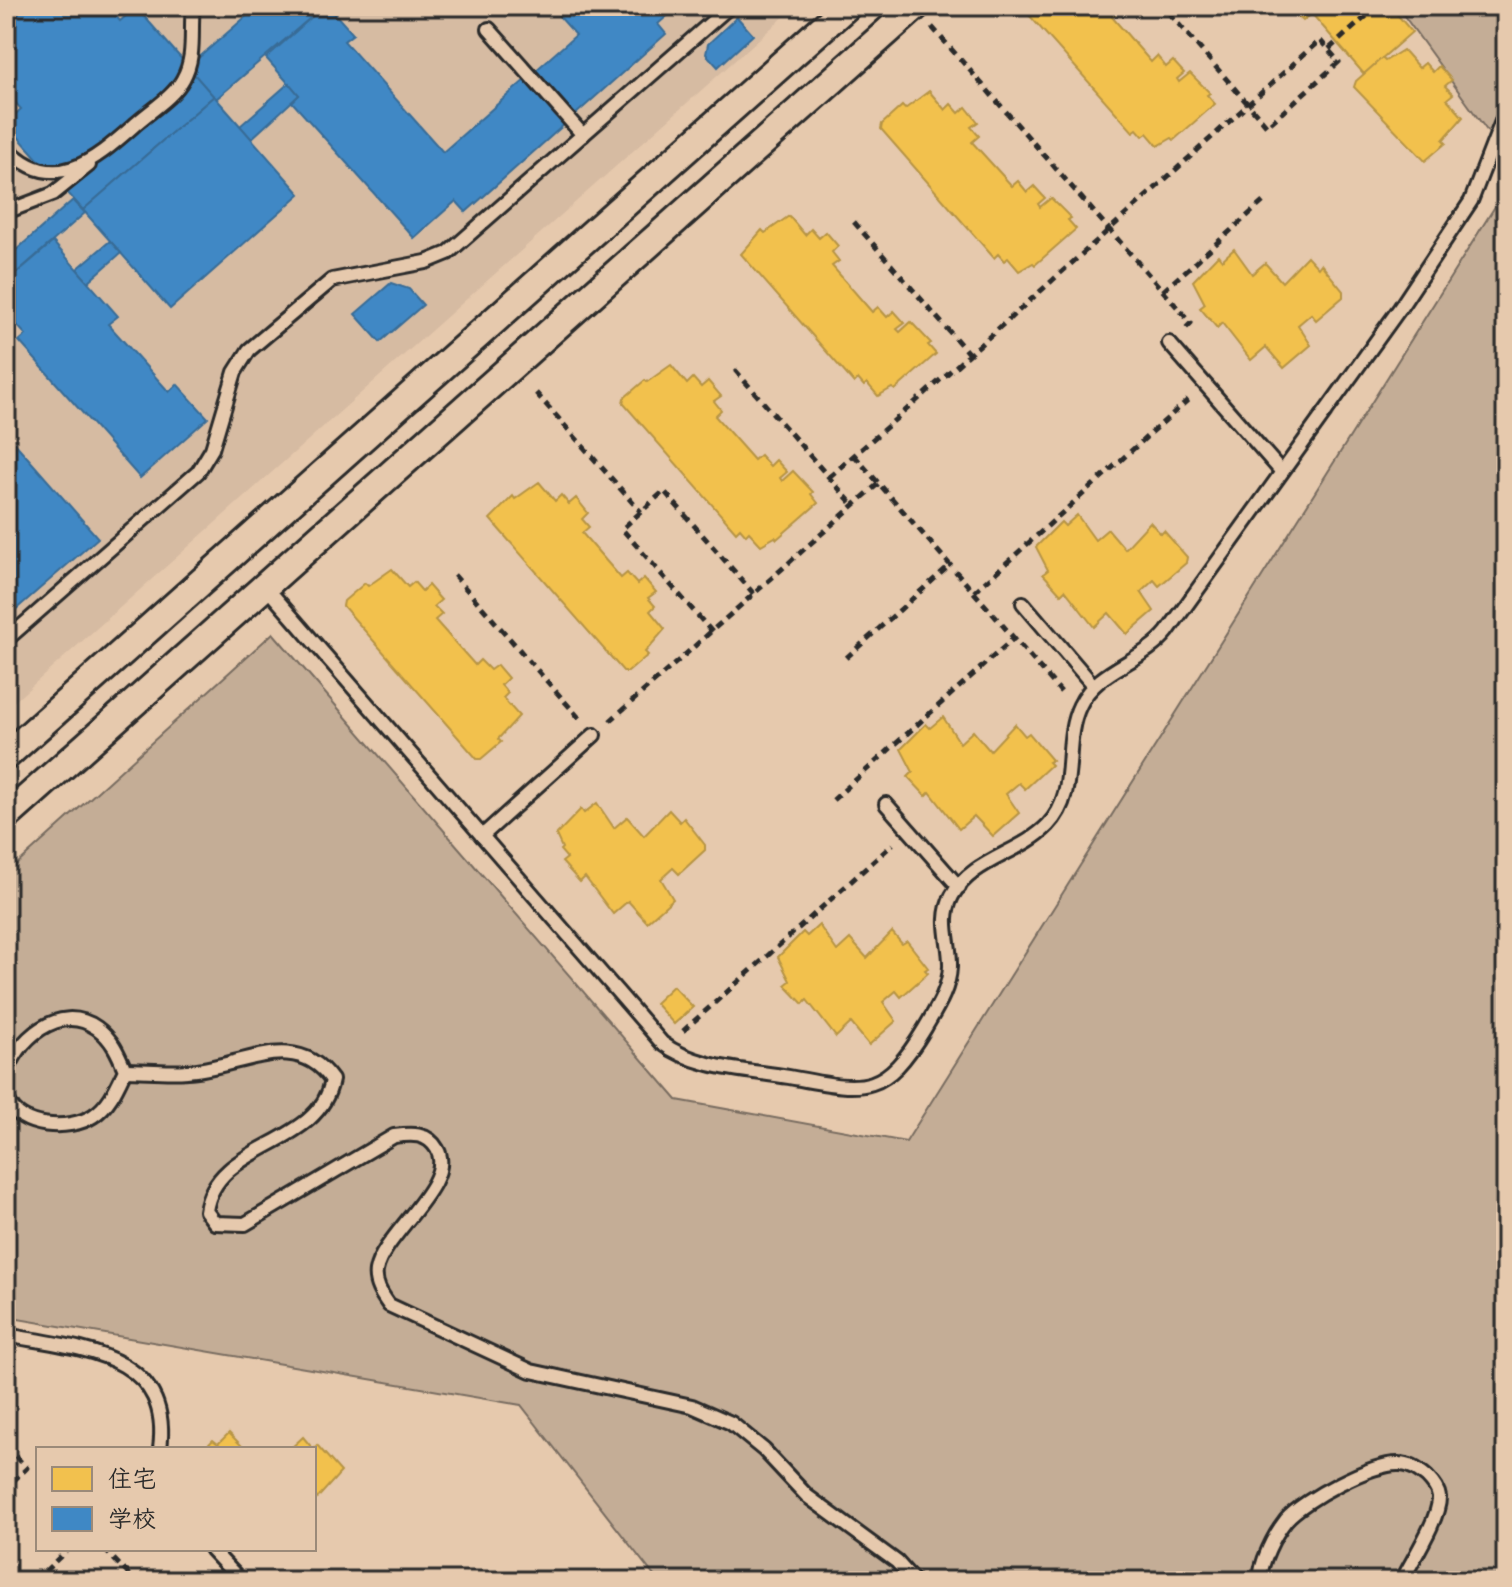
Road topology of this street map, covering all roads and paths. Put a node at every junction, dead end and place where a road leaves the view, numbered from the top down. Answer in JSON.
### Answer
{"nodes":[{"id":1,"x":193,"y":6,"type":"edge"},
{"id":2,"x":730,"y":6,"type":"edge"},
{"id":3,"x":847,"y":6,"type":"edge"},
{"id":4,"x":915,"y":6,"type":"edge"},
{"id":5,"x":1163,"y":6,"type":"edge"},
{"id":6,"x":1378,"y":6,"type":"edge"},
{"id":7,"x":489,"y":29,"type":"dead end"},
{"id":8,"x":1329,"y":49,"type":"junction"},
{"id":9,"x":1248,"y":104,"type":"junction"},
{"id":10,"x":1506,"y":111,"type":"edge"},
{"id":11,"x":583,"y":135,"type":"junction"},
{"id":12,"x":6,"y":147,"type":"edge"},
{"id":13,"x":96,"y":159,"type":"junction"},
{"id":14,"x":1265,"y":200,"type":"dead end"},
{"id":15,"x":6,"y":212,"type":"edge"},
{"id":16,"x":854,"y":222,"type":"dead end"},
{"id":17,"x":1108,"y":229,"type":"junction"},
{"id":18,"x":1163,"y":291,"type":"junction"},
{"id":19,"x":1169,"y":343,"type":"joint"},
{"id":20,"x":968,"y":353,"type":"junction"},
{"id":21,"x":735,"y":370,"type":"dead end"},
{"id":22,"x":1205,"y":385,"type":"junction"},
{"id":23,"x":536,"y":393,"type":"dead end"},
{"id":24,"x":854,"y":455,"type":"junction"},
{"id":25,"x":1281,"y":471,"type":"junction"},
{"id":26,"x":829,"y":477,"type":"junction"},
{"id":27,"x":879,"y":483,"type":"junction"},
{"id":28,"x":854,"y":506,"type":"junction"},
{"id":29,"x":641,"y":512,"type":"junction"},
{"id":30,"x":950,"y":565,"type":"junction"},
{"id":31,"x":454,"y":575,"type":"dead end"},
{"id":32,"x":265,"y":586,"type":"junction"},
{"id":33,"x":974,"y":592,"type":"junction"},
{"id":34,"x":754,"y":594,"type":"junction"},
{"id":35,"x":1023,"y":603,"type":"dead end"},
{"id":36,"x":712,"y":632,"type":"junction"},
{"id":37,"x":1014,"y":638,"type":"junction"},
{"id":38,"x":6,"y":640,"type":"edge"},
{"id":39,"x":846,"y":658,"type":"dead end"},
{"id":40,"x":1093,"y":685,"type":"junction"},
{"id":41,"x":1077,"y":711,"type":"junction"},
{"id":42,"x":594,"y":735,"type":"junction"},
{"id":43,"x":6,"y":756,"type":"edge"},
{"id":44,"x":833,"y":800,"type":"dead end"},
{"id":45,"x":886,"y":804,"type":"dead end"},
{"id":46,"x":6,"y":817,"type":"edge"},
{"id":47,"x":909,"y":830,"type":"junction"},
{"id":48,"x":482,"y":836,"type":"junction"},
{"id":49,"x":959,"y":887,"type":"junction"},
{"id":50,"x":666,"y":1046,"type":"junction"},
{"id":51,"x":125,"y":1070,"type":"junction"},
{"id":52,"x":6,"y":1079,"type":"edge"},
{"id":53,"x":7,"y":1102,"type":"edge"},
{"id":54,"x":6,"y":1335,"type":"edge"},
{"id":55,"x":6,"y":1446,"type":"edge"},
{"id":56,"x":160,"y":1447,"type":"edge"},
{"id":57,"x":6,"y":1488,"type":"edge"},
{"id":58,"x":66,"y":1551,"type":"edge"},
{"id":59,"x":106,"y":1551,"type":"edge"},
{"id":60,"x":213,"y":1551,"type":"edge"},
{"id":61,"x":35,"y":1581,"type":"edge"},
{"id":62,"x":135,"y":1581,"type":"edge"},
{"id":63,"x":241,"y":1581,"type":"edge"},
{"id":64,"x":914,"y":1581,"type":"edge"},
{"id":65,"x":1260,"y":1581,"type":"edge"},
{"id":66,"x":1402,"y":1581,"type":"edge"}],
"edges":[{"from":1,"to":13,"type":"lane"},
{"from":2,"to":11,"type":"lane"},
{"from":3,"to":43,"type":"street"},
{"from":4,"to":17,"type":"path"},
{"from":4,"to":32,"type":"street"},
{"from":5,"to":9,"type":"path"},
{"from":6,"to":8,"type":"path"},
{"from":7,"to":11,"type":"lane"},
{"from":8,"to":9,"type":"path"},
{"from":8,"to":9,"type":"path"},
{"from":9,"to":17,"type":"path"},
{"from":10,"to":25,"type":"lane"},
{"from":11,"to":38,"type":"lane"},
{"from":12,"to":13,"type":"lane"},
{"from":13,"to":15,"type":"lane"},
{"from":14,"to":18,"type":"path"},
{"from":16,"to":20,"type":"path"},
{"from":17,"to":18,"type":"path"},
{"from":17,"to":20,"type":"path"},
{"from":18,"to":19,"type":"path"},
{"from":19,"to":22,"type":"lane"},
{"from":20,"to":24,"type":"path"},
{"from":21,"to":26,"type":"path"},
{"from":22,"to":25,"type":"lane"},
{"from":22,"to":33,"type":"path"},
{"from":23,"to":29,"type":"path"},
{"from":24,"to":26,"type":"path"},
{"from":24,"to":27,"type":"path"},
{"from":25,"to":40,"type":"lane"},
{"from":26,"to":28,"type":"path"},
{"from":27,"to":28,"type":"path"},
{"from":27,"to":30,"type":"path"},
{"from":28,"to":34,"type":"path"},
{"from":29,"to":34,"type":"path"},
{"from":29,"to":36,"type":"path"},
{"from":30,"to":33,"type":"path"},
{"from":30,"to":39,"type":"path"},
{"from":31,"to":42,"type":"path"},
{"from":32,"to":46,"type":"street"},
{"from":32,"to":48,"type":"lane"},
{"from":33,"to":37,"type":"path"},
{"from":34,"to":36,"type":"path"},
{"from":35,"to":40,"type":"lane"},
{"from":36,"to":42,"type":"path"},
{"from":37,"to":41,"type":"path"},
{"from":37,"to":44,"type":"path"},
{"from":40,"to":41,"type":"lane"},
{"from":41,"to":49,"type":"lane"},
{"from":42,"to":48,"type":"lane"},
{"from":45,"to":47,"type":"lane"},
{"from":47,"to":49,"type":"lane"},
{"from":47,"to":50,"type":"path"},
{"from":48,"to":50,"type":"lane"},
{"from":49,"to":50,"type":"lane"},
{"from":51,"to":52,"type":"lane"},
{"from":51,"to":53,"type":"lane"},
{"from":51,"to":64,"type":"lane"},
{"from":52,"to":53,"type":"lane"},
{"from":54,"to":56,"type":"lane"},
{"from":55,"to":57,"type":"path"},
{"from":58,"to":61,"type":"path"},
{"from":59,"to":62,"type":"path"},
{"from":60,"to":63,"type":"lane"},
{"from":65,"to":66,"type":"lane"}]}
